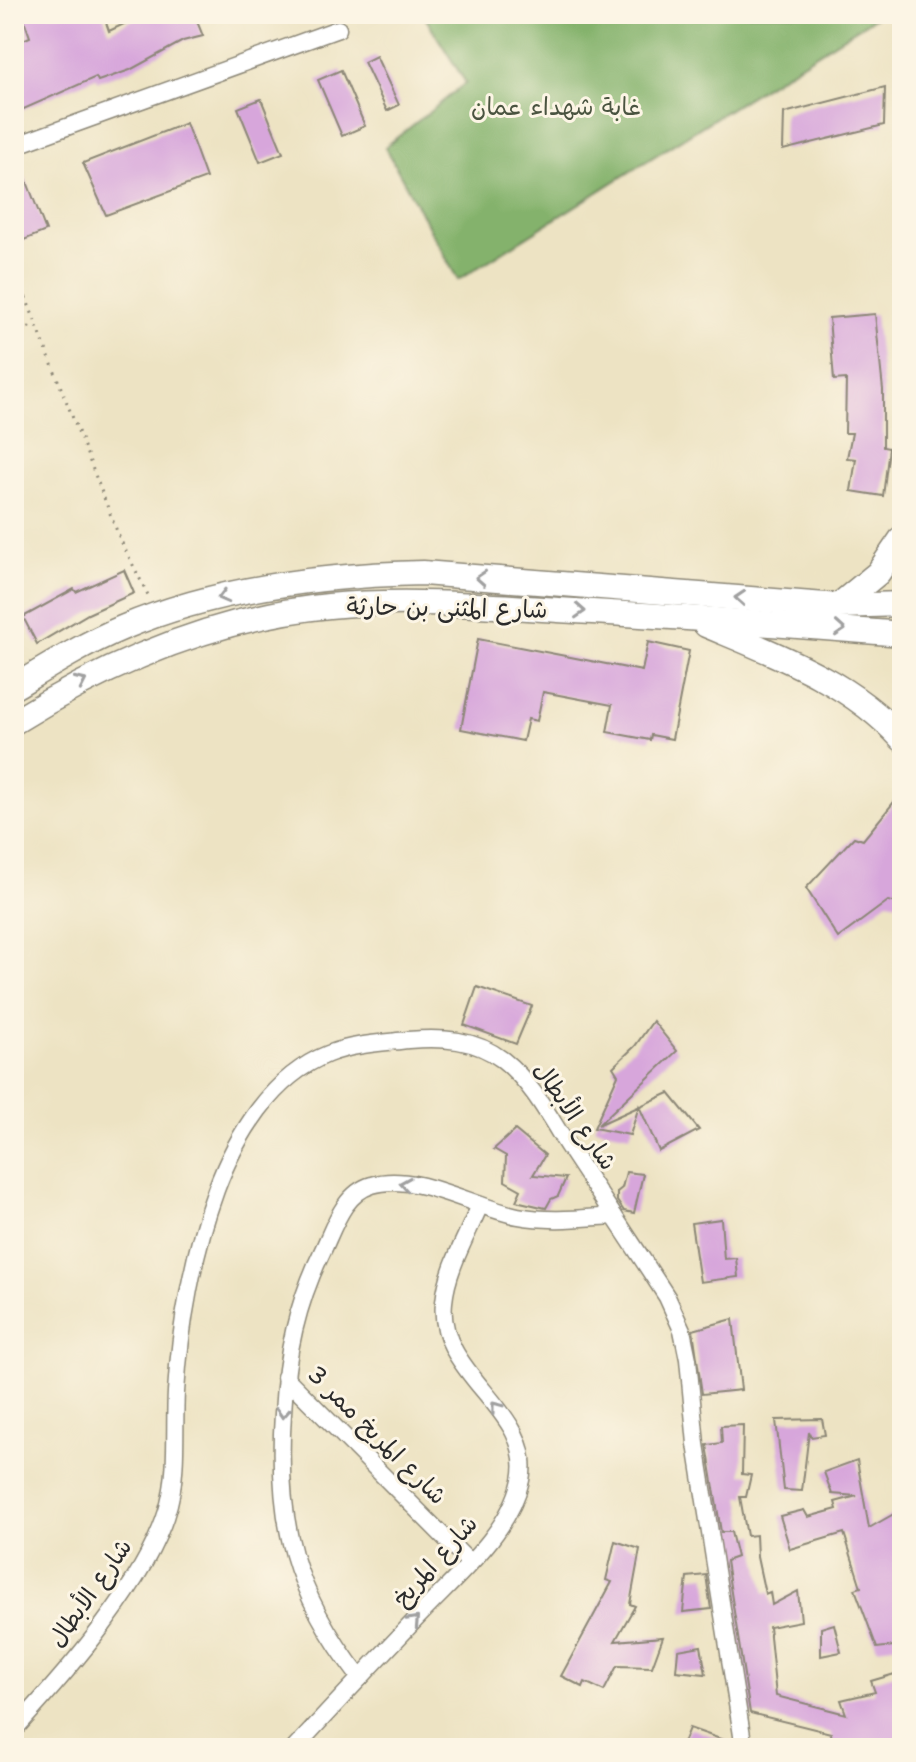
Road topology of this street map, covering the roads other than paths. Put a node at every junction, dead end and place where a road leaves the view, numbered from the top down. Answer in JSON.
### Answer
{"nodes":[{"id":1,"x":338,"y":29,"type":"dead end"},
{"id":2,"x":14,"y":146,"type":"edge"},
{"id":3,"x":902,"y":538,"type":"edge"},
{"id":4,"x":902,"y":604,"type":"edge"},
{"id":5,"x":838,"y":606,"type":"junction"},
{"id":6,"x":685,"y":617,"type":"junction"},
{"id":7,"x":902,"y":634,"type":"edge"},
{"id":8,"x":14,"y":687,"type":"edge"},
{"id":9,"x":14,"y":722,"type":"edge"},
{"id":10,"x":902,"y":739,"type":"edge"},
{"id":11,"x":480,"y":1205,"type":"junction"},
{"id":12,"x":614,"y":1216,"type":"junction"},
{"id":13,"x":285,"y":1377,"type":"junction"},
{"id":14,"x":469,"y":1562,"type":"junction"},
{"id":15,"x":360,"y":1678,"type":"junction"},
{"id":16,"x":14,"y":1730,"type":"edge"},
{"id":17,"x":295,"y":1748,"type":"edge"},
{"id":18,"x":744,"y":1748,"type":"edge"}],
"edges":[{"from":1,"to":2,"type":"street"},
{"from":3,"to":5,"type":"highway"},
{"from":4,"to":5,"type":"highway","name":"شارع المثنى بن حارثة"},
{"from":5,"to":8,"type":"highway","name":"شارع المثنى بن حارثة","one_way":true},
{"from":6,"to":7,"type":"highway","name":"شارع المثنى بن حارثة","one_way":true},
{"from":9,"to":6,"type":"highway","name":"شارع المثنى بن حارثة","one_way":true},
{"from":6,"to":10,"type":"highway"},
{"from":11,"to":12,"type":"street"},
{"from":11,"to":13,"type":"street","one_way":true},
{"from":14,"to":11,"type":"street","name":"شارع المريخ","one_way":true},
{"from":12,"to":16,"type":"street","name":"شارع الأبطال"},
{"from":12,"to":18,"type":"street","name":"شارع الأبطال"},
{"from":13,"to":14,"type":"street","name":"شارع المريخ ممر 3"},
{"from":13,"to":15,"type":"street","one_way":true},
{"from":15,"to":14,"type":"street","name":"شارع المريخ","one_way":true},
{"from":15,"to":17,"type":"street","name":"شارع المريخ"}]}
